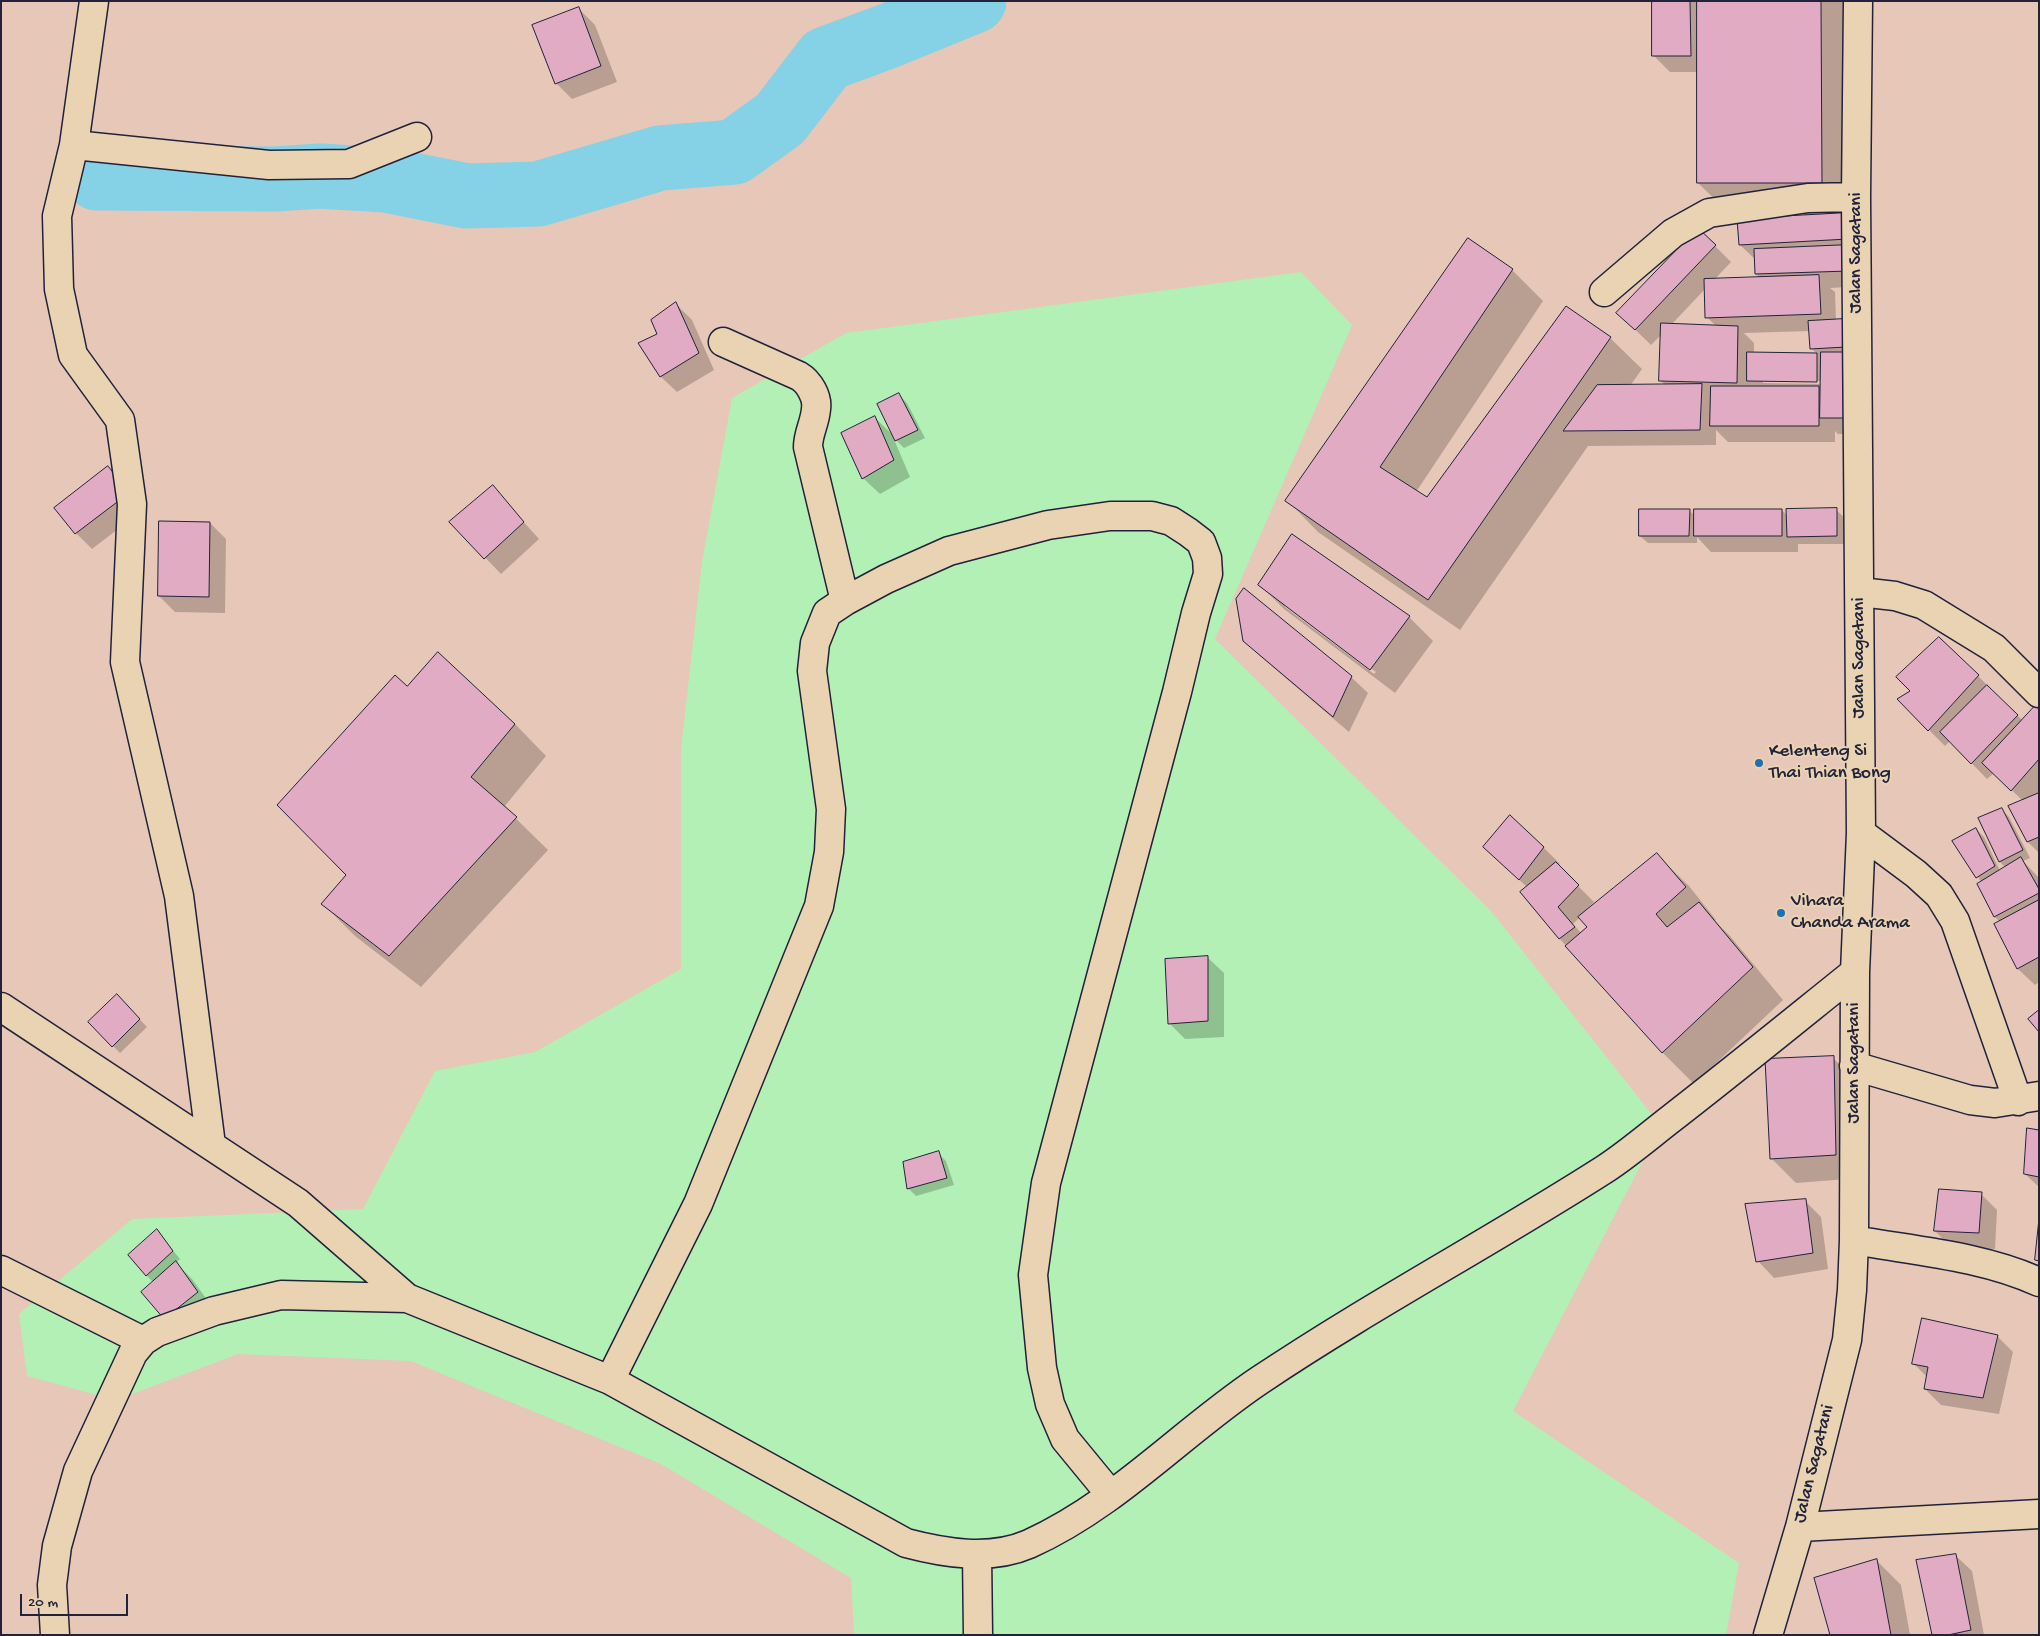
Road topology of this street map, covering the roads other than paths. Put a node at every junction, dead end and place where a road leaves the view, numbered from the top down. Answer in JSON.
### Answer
{"nodes":[{"id":1,"x":94,"y":1,"type":"edge"},
{"id":2,"x":1858,"y":1,"type":"edge"},
{"id":3,"x":418,"y":137,"type":"dead end"},
{"id":4,"x":74,"y":145,"type":"junction"},
{"id":5,"x":1856,"y":196,"type":"junction"},
{"id":6,"x":1604,"y":292,"type":"dead end"},
{"id":7,"x":723,"y":342,"type":"dead end"},
{"id":8,"x":1860,"y":592,"type":"junction"},
{"id":9,"x":844,"y":601,"type":"junction"},
{"id":10,"x":2039,"y":693,"type":"edge"},
{"id":11,"x":1861,"y":833,"type":"junction"},
{"id":12,"x":1854,"y":972,"type":"junction"},
{"id":13,"x":1,"y":1007,"type":"edge"},
{"id":14,"x":1854,"y":1066,"type":"junction"},
{"id":15,"x":2028,"y":1098,"type":"edge"},
{"id":16,"x":211,"y":1145,"type":"junction"},
{"id":17,"x":1854,"y":1240,"type":"junction"},
{"id":18,"x":1,"y":1270,"type":"edge"},
{"id":19,"x":2039,"y":1282,"type":"edge"},
{"id":20,"x":407,"y":1298,"type":"junction"},
{"id":21,"x":143,"y":1341,"type":"junction"},
{"id":22,"x":610,"y":1380,"type":"junction"},
{"id":23,"x":1112,"y":1494,"type":"junction"},
{"id":24,"x":2037,"y":1507,"type":"edge"},
{"id":25,"x":1800,"y":1527,"type":"junction"},
{"id":26,"x":977,"y":1554,"type":"junction"},
{"id":27,"x":1772,"y":1630,"type":"edge"},
{"id":28,"x":55,"y":1635,"type":"edge"},
{"id":29,"x":978,"y":1635,"type":"edge"}],
"edges":[{"from":1,"to":4,"type":"street"},
{"from":2,"to":5,"type":"street","name":"Jalan Sagatani"},
{"from":3,"to":4,"type":"street"},
{"from":4,"to":16,"type":"street"},
{"from":5,"to":6,"type":"street"},
{"from":5,"to":8,"type":"street","name":"Jalan Sagatani"},
{"from":7,"to":9,"type":"street"},
{"from":8,"to":10,"type":"street"},
{"from":8,"to":11,"type":"street","name":"Jalan Sagatani"},
{"from":9,"to":22,"type":"street"},
{"from":9,"to":23,"type":"street"},
{"from":11,"to":12,"type":"street","name":"Jalan Sagatani"},
{"from":11,"to":15,"type":"street"},
{"from":12,"to":14,"type":"street","name":"Jalan Sagatani"},
{"from":12,"to":23,"type":"street"},
{"from":13,"to":16,"type":"street"},
{"from":14,"to":15,"type":"street"},
{"from":14,"to":17,"type":"street","name":"Jalan Sagatani"},
{"from":16,"to":20,"type":"street"},
{"from":17,"to":19,"type":"street"},
{"from":17,"to":25,"type":"street","name":"Jalan Sagatani"},
{"from":18,"to":21,"type":"street"},
{"from":20,"to":21,"type":"street"},
{"from":20,"to":22,"type":"street"},
{"from":21,"to":28,"type":"street"},
{"from":22,"to":26,"type":"street"},
{"from":23,"to":26,"type":"street"},
{"from":24,"to":25,"type":"street"},
{"from":25,"to":27,"type":"street","name":"Jalan Sagatani"},
{"from":26,"to":29,"type":"street"}]}
